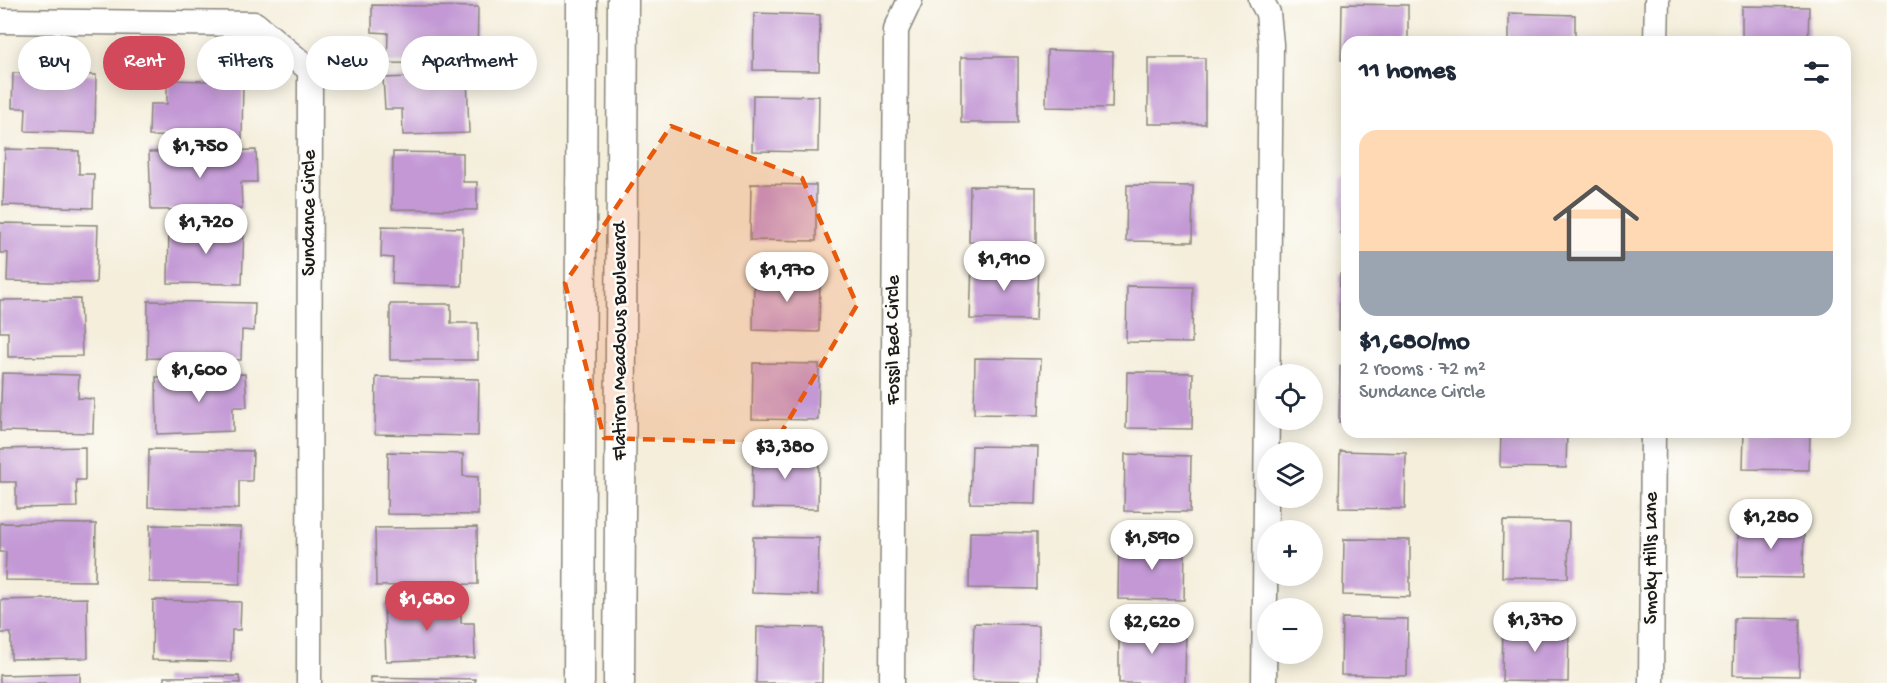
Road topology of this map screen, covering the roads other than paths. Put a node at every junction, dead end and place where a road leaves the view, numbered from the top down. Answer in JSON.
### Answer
{"nodes":[{"id":1,"x":582,"y":0,"type":"edge"},
{"id":2,"x":623,"y":0,"type":"edge"},
{"id":3,"x":910,"y":0,"type":"edge"},
{"id":4,"x":1261,"y":0,"type":"edge"},
{"id":5,"x":1657,"y":0,"type":"edge"},
{"id":6,"x":0,"y":21,"type":"edge"},
{"id":7,"x":1656,"y":36,"type":"edge"},
{"id":8,"x":1653,"y":438,"type":"edge"},
{"id":9,"x":309,"y":683,"type":"edge"},
{"id":10,"x":579,"y":683,"type":"edge"},
{"id":11,"x":619,"y":683,"type":"edge"},
{"id":12,"x":892,"y":683,"type":"edge"},
{"id":13,"x":1264,"y":683,"type":"edge"},
{"id":14,"x":1651,"y":683,"type":"edge"}],
"edges":[{"from":1,"to":10,"type":"street","name":"Flatiron Meadows Boulevard"},
{"from":2,"to":11,"type":"street","name":"Flatiron Meadows Boulevard"},
{"from":3,"to":12,"type":"street","name":"Fossil Bed Circle"},
{"from":4,"to":13,"type":"street"},
{"from":5,"to":7,"type":"street"},
{"from":6,"to":9,"type":"street","name":"Sundance Circle"},
{"from":8,"to":14,"type":"street","name":"Smoky Hills Lane"}]}
